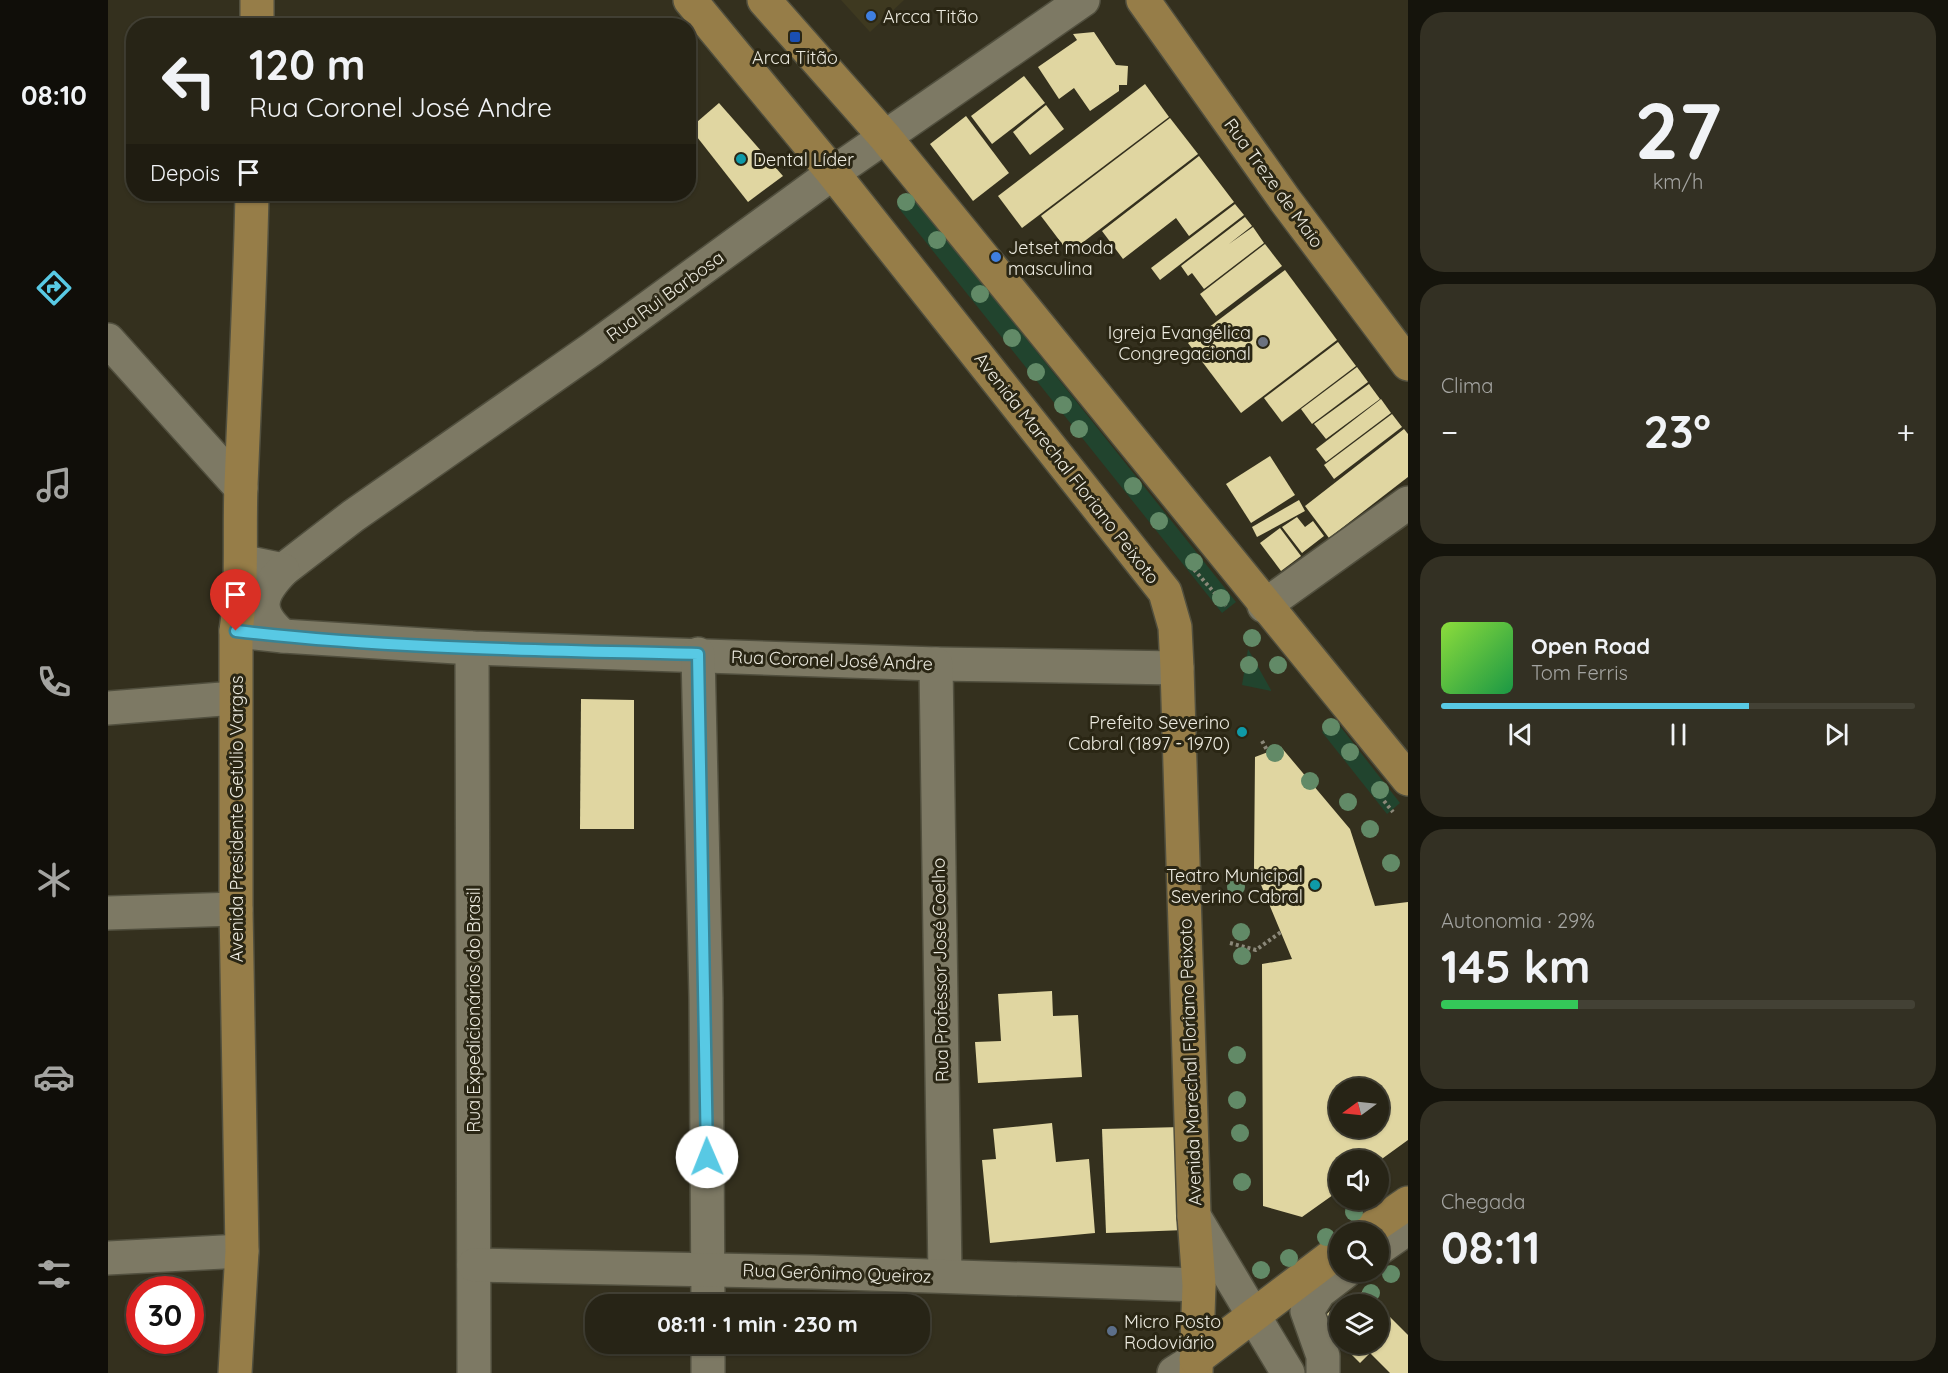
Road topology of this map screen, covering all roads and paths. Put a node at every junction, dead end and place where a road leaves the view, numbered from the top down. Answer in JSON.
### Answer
{"nodes":[{"id":1,"x":257,"y":0,"type":"edge"},
{"id":2,"x":690,"y":0,"type":"edge"},
{"id":3,"x":764,"y":0,"type":"edge"},
{"id":4,"x":1083,"y":0,"type":"edge"},
{"id":5,"x":1143,"y":0,"type":"edge"},
{"id":6,"x":257,"y":18,"type":"edge"},
{"id":7,"x":885,"y":137,"type":"junction"},
{"id":8,"x":833,"y":173,"type":"junction"},
{"id":9,"x":252,"y":201,"type":"edge"},
{"id":10,"x":108,"y":340,"type":"edge"},
{"id":11,"x":1408,"y":364,"type":"edge"},
{"id":12,"x":241,"y":488,"type":"junction"},
{"id":13,"x":1408,"y":503,"type":"edge"},
{"id":14,"x":241,"y":561,"type":"junction"},
{"id":15,"x":283,"y":570,"type":"junction"},
{"id":16,"x":1264,"y":606,"type":"junction"},
{"id":17,"x":236,"y":631,"type":"junction"},
{"id":18,"x":283,"y":636,"type":"junction"},
{"id":19,"x":472,"y":648,"type":"junction"},
{"id":20,"x":698,"y":654,"type":"junction"},
{"id":21,"x":936,"y":664,"type":"junction"},
{"id":22,"x":1177,"y":668,"type":"junction"},
{"id":23,"x":235,"y":698,"type":"junction"},
{"id":24,"x":108,"y":708,"type":"edge"},
{"id":25,"x":1262,"y":741,"type":"dead end"},
{"id":26,"x":1268,"y":752,"type":"dead end"},
{"id":27,"x":1408,"y":779,"type":"edge"},
{"id":28,"x":236,"y":909,"type":"junction"},
{"id":29,"x":108,"y":913,"type":"edge"},
{"id":30,"x":1281,"y":932,"type":"dead end"},
{"id":31,"x":1230,"y":943,"type":"dead end"},
{"id":32,"x":1408,"y":1203,"type":"edge"},
{"id":33,"x":1194,"y":1215,"type":"junction"},
{"id":34,"x":1380,"y":1222,"type":"edge"},
{"id":35,"x":1408,"y":1228,"type":"edge"},
{"id":36,"x":1389,"y":1241,"type":"edge"},
{"id":37,"x":242,"y":1251,"type":"junction"},
{"id":38,"x":108,"y":1258,"type":"edge"},
{"id":39,"x":1329,"y":1258,"type":"edge"},
{"id":40,"x":474,"y":1265,"type":"junction"},
{"id":41,"x":708,"y":1270,"type":"junction"},
{"id":42,"x":945,"y":1276,"type":"junction"},
{"id":43,"x":1332,"y":1282,"type":"edge"},
{"id":44,"x":1199,"y":1285,"type":"junction"},
{"id":45,"x":708,"y":1294,"type":"edge"},
{"id":46,"x":1254,"y":1315,"type":"junction"},
{"id":47,"x":708,"y":1354,"type":"edge"},
{"id":48,"x":1189,"y":1368,"type":"edge"},
{"id":49,"x":235,"y":1373,"type":"edge"},
{"id":50,"x":474,"y":1373,"type":"edge"},
{"id":51,"x":708,"y":1373,"type":"edge"},
{"id":52,"x":1288,"y":1373,"type":"edge"},
{"id":53,"x":1323,"y":1373,"type":"edge"}],
"edges":[{"from":1,"to":6,"type":"main road"},
{"from":2,"to":8,"type":"main road","name":"Avenida Marechal Floriano Peixoto"},
{"from":3,"to":7,"type":"main road"},
{"from":4,"to":7,"type":"street","name":"Rua Rui Barbosa"},
{"from":5,"to":11,"type":"main road","name":"Rua Treze de Maio"},
{"from":7,"to":8,"type":"street","name":"Rua Rui Barbosa"},
{"from":7,"to":16,"type":"main road"},
{"from":8,"to":15,"type":"street","name":"Rua Rui Barbosa"},
{"from":8,"to":22,"type":"main road","name":"Avenida Marechal Floriano Peixoto"},
{"from":9,"to":12,"type":"main road","name":"Avenida Presidente Getúlio Vargas"},
{"from":10,"to":12,"type":"street"},
{"from":12,"to":14,"type":"main road","name":"Avenida Presidente Getúlio Vargas"},
{"from":13,"to":16,"type":"street"},
{"from":14,"to":15,"type":"street"},
{"from":14,"to":17,"type":"main road","name":"Avenida Presidente Getúlio Vargas"},
{"from":15,"to":18,"type":"street","name":"Rua Rui Barbosa"},
{"from":16,"to":27,"type":"main road"},
{"from":17,"to":18,"type":"street","name":"Rua Coronel José Andre"},
{"from":17,"to":23,"type":"main road","name":"Avenida Presidente Getúlio Vargas"},
{"from":18,"to":19,"type":"street","name":"Rua Coronel José Andre"},
{"from":19,"to":20,"type":"street","name":"Rua Coronel José Andre"},
{"from":19,"to":40,"type":"street","name":"Rua Expedicionários do Brasil"},
{"from":20,"to":21,"type":"street","name":"Rua Coronel José Andre"},
{"from":20,"to":41,"type":"street"},
{"from":21,"to":22,"type":"street","name":"Rua Coronel José Andre"},
{"from":21,"to":42,"type":"street","name":"Rua Professor José Coelho"},
{"from":22,"to":33,"type":"main road","name":"Avenida Marechal Floriano Peixoto"},
{"from":23,"to":24,"type":"street"},
{"from":23,"to":28,"type":"main road","name":"Avenida Presidente Getúlio Vargas"},
{"from":25,"to":26,"type":"path"},
{"from":28,"to":29,"type":"street"},
{"from":28,"to":37,"type":"main road","name":"Avenida Presidente Getúlio Vargas"},
{"from":30,"to":31,"type":"path"},
{"from":32,"to":34,"type":"main road"},
{"from":33,"to":44,"type":"main road","name":"Avenida Marechal Floriano Peixoto"},
{"from":33,"to":46,"type":"street"},
{"from":35,"to":36,"type":"street"},
{"from":37,"to":38,"type":"street"},
{"from":37,"to":49,"type":"main road","name":"Avenida Presidente Getúlio Vargas"},
{"from":39,"to":46,"type":"main road"},
{"from":40,"to":41,"type":"street","name":"Rua Gerônimo Queiroz"},
{"from":40,"to":50,"type":"street","name":"Rua Expedicionários do Brasil"},
{"from":41,"to":42,"type":"street","name":"Rua Gerônimo Queiroz"},
{"from":41,"to":45,"type":"street"},
{"from":42,"to":44,"type":"street","name":"Rua Gerônimo Queiroz"},
{"from":43,"to":53,"type":"street"},
{"from":44,"to":48,"type":"main road","name":"Avenida Marechal Floriano Peixoto"},
{"from":46,"to":48,"type":"main road"},
{"from":46,"to":52,"type":"street"},
{"from":47,"to":51,"type":"street"}]}
